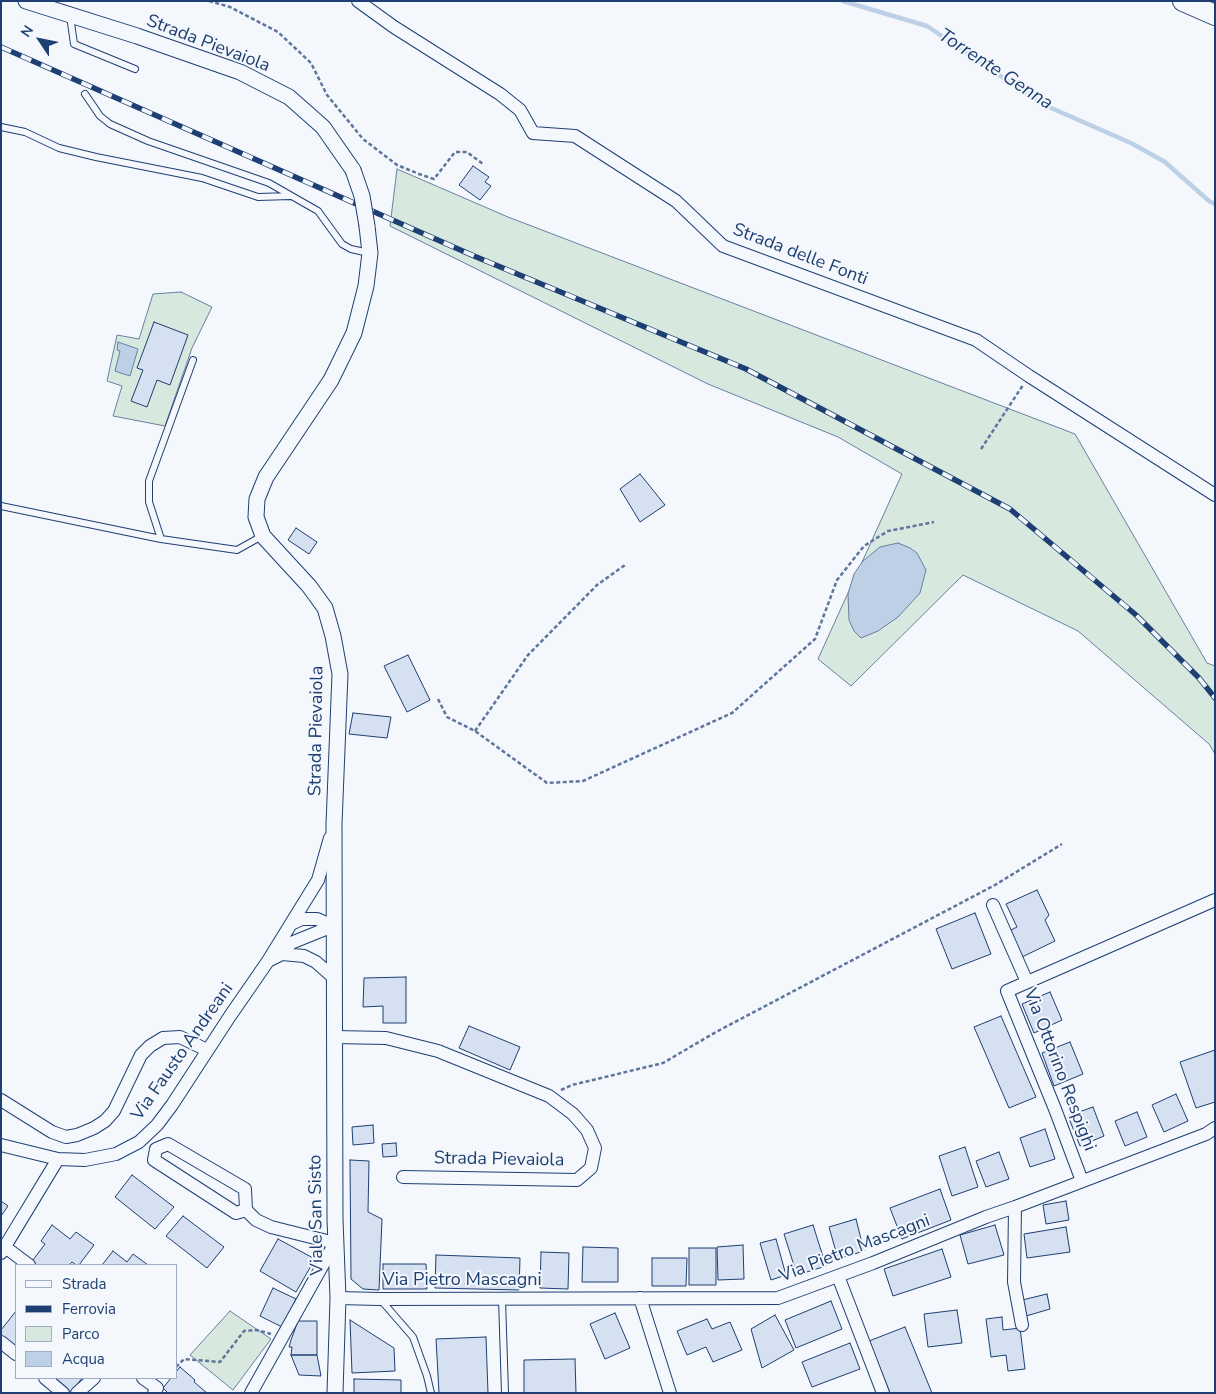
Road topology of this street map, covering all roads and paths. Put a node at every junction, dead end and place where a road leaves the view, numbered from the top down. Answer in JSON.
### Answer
{"nodes":[{"id":1,"x":26,"y":1,"type":"edge"},
{"id":2,"x":209,"y":1,"type":"edge"},
{"id":3,"x":358,"y":1,"type":"edge"},
{"id":4,"x":1183,"y":1,"type":"edge"},
{"id":5,"x":70,"y":14,"type":"junction"},
{"id":6,"x":1215,"y":14,"type":"edge"},
{"id":7,"x":135,"y":69,"type":"dead end"},
{"id":8,"x":85,"y":94,"type":"dead end"},
{"id":9,"x":1,"y":127,"type":"edge"},
{"id":10,"x":483,"y":164,"type":"dead end"},
{"id":11,"x":292,"y":196,"type":"junction"},
{"id":12,"x":370,"y":253,"type":"junction"},
{"id":13,"x":193,"y":360,"type":"dead end"},
{"id":14,"x":1029,"y":376,"type":"junction"},
{"id":15,"x":981,"y":449,"type":"dead end"},
{"id":16,"x":1215,"y":495,"type":"edge"},
{"id":17,"x":1,"y":506,"type":"edge"},
{"id":18,"x":934,"y":522,"type":"dead end"},
{"id":19,"x":263,"y":536,"type":"junction"},
{"id":20,"x":160,"y":539,"type":"junction"},
{"id":21,"x":625,"y":565,"type":"dead end"},
{"id":22,"x":438,"y":699,"type":"dead end"},
{"id":23,"x":475,"y":730,"type":"junction"},
{"id":24,"x":334,"y":824,"type":"junction"},
{"id":25,"x":1062,"y":844,"type":"dead end"},
{"id":26,"x":1215,"y":900,"type":"edge"},
{"id":27,"x":993,"y":905,"type":"dead end"},
{"id":28,"x":291,"y":924,"type":"junction"},
{"id":29,"x":333,"y":926,"type":"junction"},
{"id":30,"x":282,"y":954,"type":"junction"},
{"id":31,"x":268,"y":961,"type":"junction"},
{"id":32,"x":333,"y":976,"type":"junction"},
{"id":33,"x":1027,"y":982,"type":"junction"},
{"id":34,"x":334,"y":1037,"type":"junction"},
{"id":35,"x":207,"y":1050,"type":"junction"},
{"id":36,"x":549,"y":1096,"type":"junction"},
{"id":37,"x":1,"y":1100,"type":"edge"},
{"id":38,"x":1215,"y":1128,"type":"edge"},
{"id":39,"x":1,"y":1145,"type":"edge"},
{"id":40,"x":58,"y":1159,"type":"junction"},
{"id":41,"x":402,"y":1177,"type":"dead end"},
{"id":42,"x":1082,"y":1181,"type":"junction"},
{"id":43,"x":1015,"y":1207,"type":"junction"},
{"id":44,"x":246,"y":1210,"type":"junction"},
{"id":45,"x":335,"y":1243,"type":"junction"},
{"id":46,"x":3,"y":1250,"type":"edge"},
{"id":47,"x":27,"y":1264,"type":"edge"},
{"id":48,"x":838,"y":1276,"type":"junction"},
{"id":49,"x":338,"y":1298,"type":"junction"},
{"id":50,"x":640,"y":1298,"type":"junction"},
{"id":51,"x":380,"y":1299,"type":"junction"},
{"id":52,"x":502,"y":1299,"type":"junction"},
{"id":53,"x":1022,"y":1325,"type":"dead end"},
{"id":54,"x":283,"y":1337,"type":"junction"},
{"id":55,"x":1,"y":1342,"type":"edge"},
{"id":56,"x":15,"y":1353,"type":"edge"},
{"id":57,"x":178,"y":1365,"type":"edge"},
{"id":58,"x":46,"y":1379,"type":"edge"},
{"id":59,"x":93,"y":1379,"type":"edge"},
{"id":60,"x":144,"y":1379,"type":"edge"},
{"id":61,"x":63,"y":1393,"type":"edge"},
{"id":62,"x":78,"y":1393,"type":"edge"},
{"id":63,"x":154,"y":1393,"type":"edge"},
{"id":64,"x":251,"y":1393,"type":"edge"},
{"id":65,"x":335,"y":1393,"type":"edge"},
{"id":66,"x":431,"y":1393,"type":"edge"},
{"id":67,"x":505,"y":1393,"type":"edge"},
{"id":68,"x":670,"y":1393,"type":"edge"},
{"id":69,"x":883,"y":1393,"type":"edge"}],
"edges":[{"from":1,"to":5,"type":"street","name":"Strada Pievaiola"},
{"from":2,"to":10,"type":"path"},
{"from":3,"to":14,"type":"street","name":"Strada delle Fonti"},
{"from":4,"to":6,"type":"main road"},
{"from":5,"to":7,"type":"lane"},
{"from":5,"to":12,"type":"street","name":"Strada Pievaiola","bridge":true},
{"from":8,"to":11,"type":"lane"},
{"from":9,"to":11,"type":"lane"},
{"from":11,"to":12,"type":"lane"},
{"from":12,"to":19,"type":"street","name":"Strada Pievaiola"},
{"from":13,"to":20,"type":"lane"},
{"from":14,"to":15,"type":"path"},
{"from":14,"to":16,"type":"street","name":"Strada delle Fonti"},
{"from":17,"to":20,"type":"lane"},
{"from":18,"to":23,"type":"path"},
{"from":19,"to":20,"type":"lane"},
{"from":19,"to":24,"type":"street","name":"Strada Pievaiola"},
{"from":21,"to":23,"type":"path"},
{"from":22,"to":23,"type":"path"},
{"from":24,"to":28,"type":"street","name":"Via Fausto Andreani"},
{"from":24,"to":29,"type":"street","name":"Strada Pievaiola"},
{"from":25,"to":36,"type":"path"},
{"from":26,"to":33,"type":"street","name":"Via Ottorino Respighi"},
{"from":27,"to":33,"type":"street","name":"Via Ottorino Respighi"},
{"from":28,"to":29,"type":"street"},
{"from":28,"to":31,"type":"street","name":"Via Fausto Andreani"},
{"from":29,"to":30,"type":"street","name":"Via Fausto Andreani"},
{"from":29,"to":32,"type":"street","name":"Strada Pievaiola"},
{"from":30,"to":31,"type":"street","name":"Via Fausto Andreani"},
{"from":30,"to":32,"type":"street"},
{"from":31,"to":35,"type":"street","name":"Via Fausto Andreani"},
{"from":32,"to":34,"type":"street","name":"Strada Pievaiola"},
{"from":33,"to":42,"type":"street","name":"Via Ottorino Respighi"},
{"from":34,"to":36,"type":"street","name":"Strada Pievaiola"},
{"from":34,"to":45,"type":"street","name":"Viale San Sisto"},
{"from":35,"to":37,"type":"street"},
{"from":35,"to":40,"type":"street","name":"Via Fausto Andreani"},
{"from":36,"to":41,"type":"street","name":"Strada Pievaiola"},
{"from":38,"to":42,"type":"street","name":"Via Pietro Mascagni"},
{"from":39,"to":40,"type":"street","name":"Via Fausto Andreani"},
{"from":40,"to":46,"type":"street"},
{"from":42,"to":43,"type":"street","name":"Via Pietro Mascagni"},
{"from":43,"to":48,"type":"street","name":"Via Pietro Mascagni"},
{"from":43,"to":53,"type":"street"},
{"from":44,"to":44,"type":"street"},
{"from":44,"to":45,"type":"street"},
{"from":45,"to":49,"type":"street","name":"Viale San Sisto"},
{"from":45,"to":54,"type":"street"},
{"from":46,"to":47,"type":"street"},
{"from":48,"to":50,"type":"street","name":"Via Pietro Mascagni"},
{"from":48,"to":69,"type":"street"},
{"from":49,"to":51,"type":"street","name":"Via Pietro Mascagni"},
{"from":49,"to":65,"type":"street","name":"Viale San Sisto"},
{"from":50,"to":52,"type":"street","name":"Via Pietro Mascagni"},
{"from":50,"to":68,"type":"street"},
{"from":51,"to":52,"type":"street","name":"Via Pietro Mascagni"},
{"from":51,"to":66,"type":"lane"},
{"from":52,"to":67,"type":"lane"},
{"from":54,"to":57,"type":"path"},
{"from":54,"to":64,"type":"street"},
{"from":55,"to":56,"type":"street"},
{"from":58,"to":61,"type":"street"},
{"from":59,"to":62,"type":"street"},
{"from":60,"to":63,"type":"street"}]}
